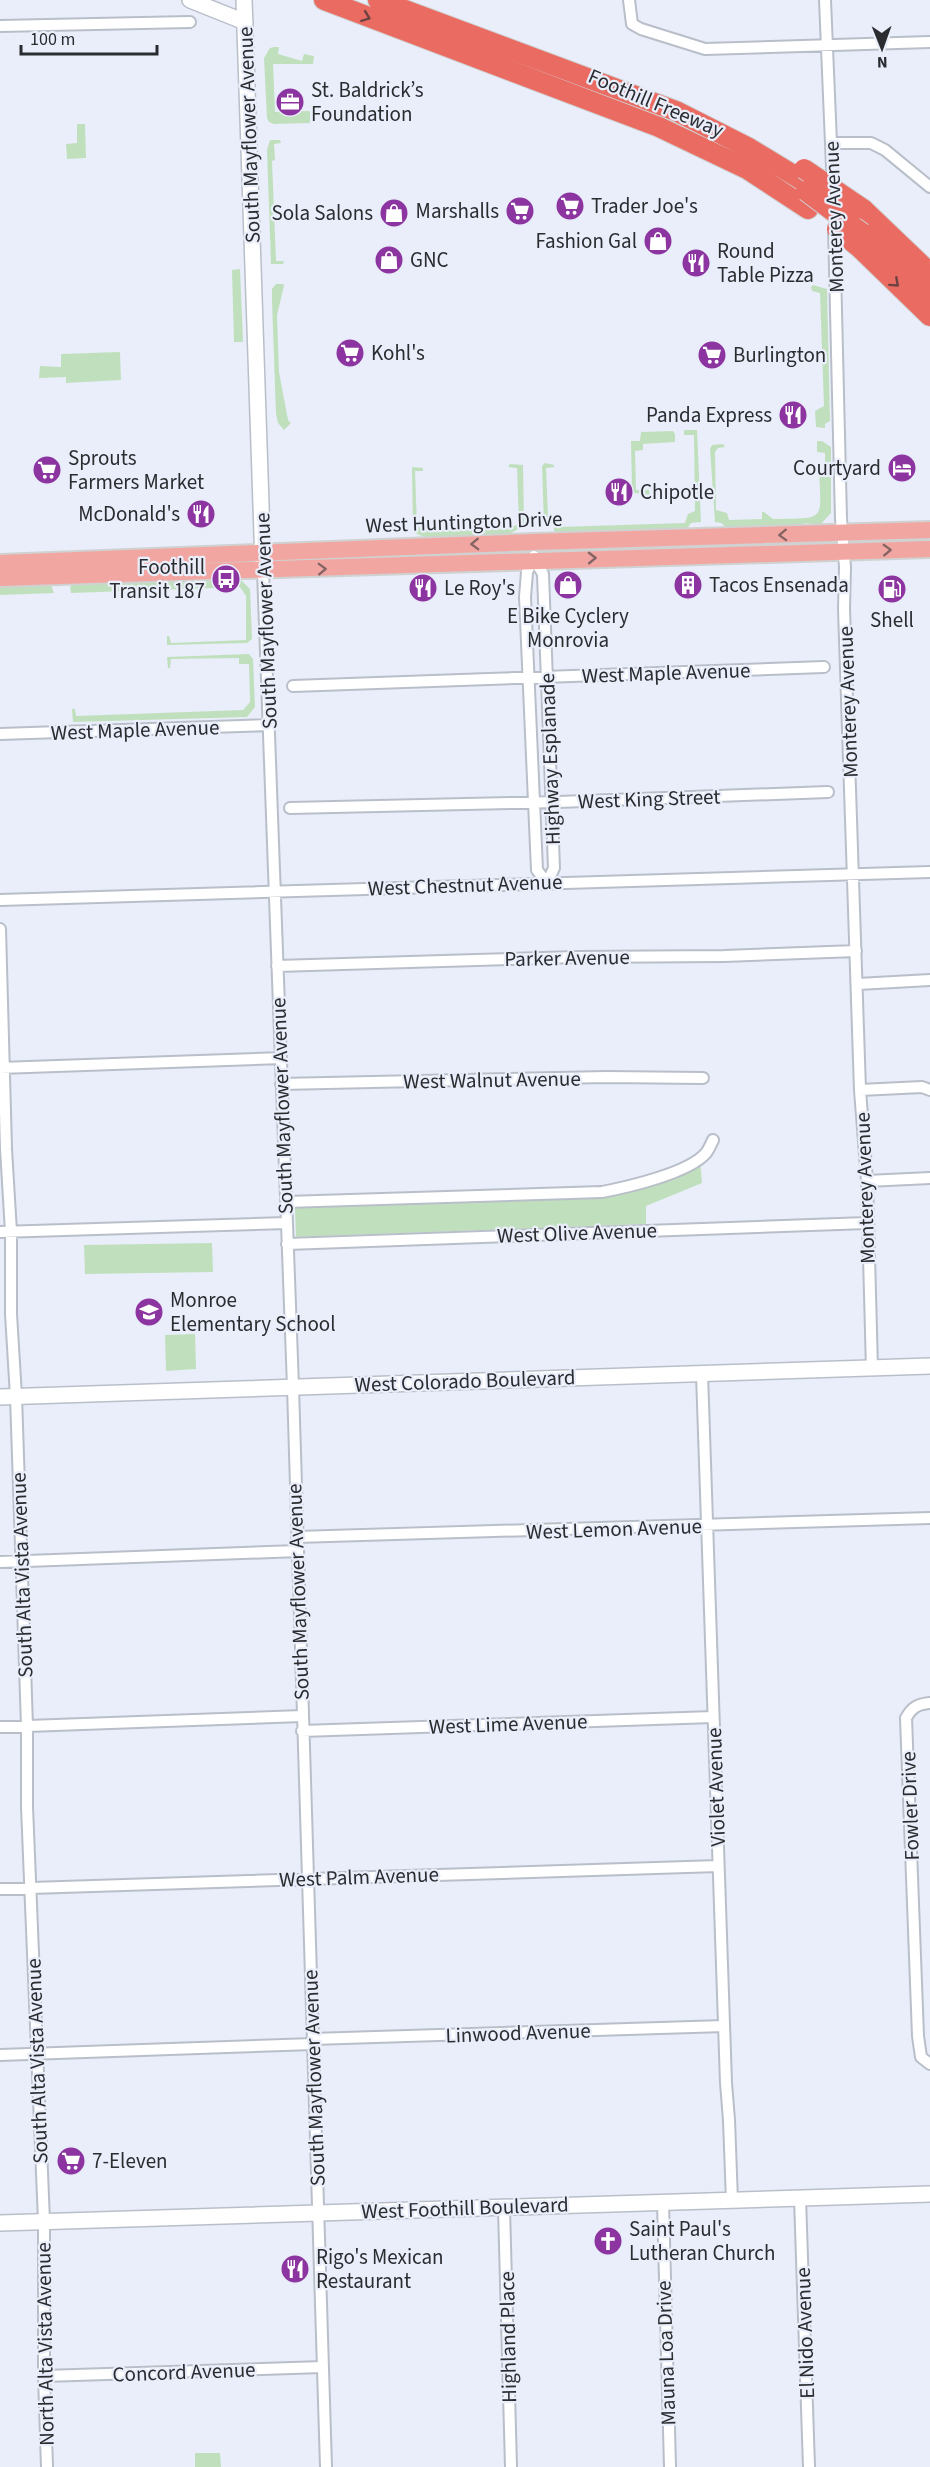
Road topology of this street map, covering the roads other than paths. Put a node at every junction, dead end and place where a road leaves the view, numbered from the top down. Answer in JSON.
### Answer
{"nodes":[{"id":1,"x":190,"y":0,"type":"edge"},
{"id":2,"x":244,"y":0,"type":"edge"},
{"id":3,"x":324,"y":0,"type":"edge"},
{"id":4,"x":378,"y":0,"type":"edge"},
{"id":5,"x":405,"y":0,"type":"edge"},
{"id":6,"x":629,"y":0,"type":"edge"},
{"id":7,"x":825,"y":0,"type":"edge"},
{"id":8,"x":190,"y":22,"type":"dead end"},
{"id":9,"x":245,"y":22,"type":"junction"},
{"id":10,"x":0,"y":26,"type":"edge"},
{"id":11,"x":930,"y":42,"type":"edge"},
{"id":12,"x":828,"y":44,"type":"junction"},
{"id":13,"x":831,"y":142,"type":"junction"},
{"id":14,"x":930,"y":187,"type":"edge"},
{"id":15,"x":806,"y":188,"type":"junction"},
{"id":16,"x":885,"y":228,"type":"junction"},
{"id":17,"x":862,"y":229,"type":"junction"},
{"id":18,"x":930,"y":253,"type":"edge"},
{"id":19,"x":930,"y":273,"type":"edge"},
{"id":20,"x":930,"y":285,"type":"edge"},
{"id":21,"x":930,"y":296,"type":"edge"},
{"id":22,"x":930,"y":316,"type":"edge"},
{"id":23,"x":930,"y":530,"type":"edge"},
{"id":24,"x":842,"y":533,"type":"junction"},
{"id":25,"x":533,"y":542,"type":"junction"},
{"id":26,"x":930,"y":549,"type":"edge"},
{"id":27,"x":844,"y":551,"type":"junction"},
{"id":28,"x":263,"y":553,"type":"junction"},
{"id":29,"x":534,"y":559,"type":"junction"},
{"id":30,"x":93,"y":560,"type":"junction"},
{"id":31,"x":0,"y":563,"type":"edge"},
{"id":32,"x":263,"y":571,"type":"junction"},
{"id":33,"x":33,"y":577,"type":"junction"},
{"id":34,"x":0,"y":578,"type":"edge"},
{"id":35,"x":824,"y":667,"type":"dead end"},
{"id":36,"x":548,"y":677,"type":"junction"},
{"id":37,"x":529,"y":678,"type":"junction"},
{"id":38,"x":293,"y":686,"type":"dead end"},
{"id":39,"x":270,"y":725,"type":"junction"},
{"id":40,"x":0,"y":734,"type":"edge"},
{"id":41,"x":828,"y":792,"type":"dead end"},
{"id":42,"x":534,"y":802,"type":"junction"},
{"id":43,"x":552,"y":802,"type":"junction"},
{"id":44,"x":290,"y":808,"type":"dead end"},
{"id":45,"x":930,"y":872,"type":"edge"},
{"id":46,"x":854,"y":874,"type":"junction"},
{"id":47,"x":547,"y":883,"type":"junction"},
{"id":48,"x":276,"y":891,"type":"junction"},
{"id":49,"x":0,"y":900,"type":"edge"},
{"id":50,"x":0,"y":928,"type":"edge"},
{"id":51,"x":856,"y":951,"type":"junction"},
{"id":52,"x":277,"y":966,"type":"junction"},
{"id":53,"x":930,"y":980,"type":"edge"},
{"id":54,"x":858,"y":984,"type":"junction"},
{"id":55,"x":281,"y":1058,"type":"junction"},
{"id":56,"x":2,"y":1068,"type":"edge"},
{"id":57,"x":704,"y":1078,"type":"dead end"},
{"id":58,"x":282,"y":1084,"type":"junction"},
{"id":59,"x":860,"y":1090,"type":"junction"},
{"id":60,"x":930,"y":1090,"type":"edge"},
{"id":61,"x":714,"y":1140,"type":"dead end"},
{"id":62,"x":930,"y":1178,"type":"edge"},
{"id":63,"x":867,"y":1181,"type":"junction"},
{"id":64,"x":286,"y":1202,"type":"junction"},
{"id":65,"x":286,"y":1223,"type":"junction"},
{"id":66,"x":867,"y":1223,"type":"junction"},
{"id":67,"x":5,"y":1232,"type":"edge"},
{"id":68,"x":287,"y":1244,"type":"junction"},
{"id":69,"x":930,"y":1366,"type":"edge"},
{"id":70,"x":872,"y":1369,"type":"junction"},
{"id":71,"x":702,"y":1374,"type":"junction"},
{"id":72,"x":292,"y":1387,"type":"junction"},
{"id":73,"x":16,"y":1396,"type":"junction"},
{"id":74,"x":0,"y":1397,"type":"edge"},
{"id":75,"x":930,"y":1518,"type":"edge"},
{"id":76,"x":707,"y":1526,"type":"junction"},
{"id":77,"x":297,"y":1537,"type":"junction"},
{"id":78,"x":298,"y":1551,"type":"junction"},
{"id":79,"x":21,"y":1561,"type":"junction"},
{"id":80,"x":0,"y":1562,"type":"edge"},
{"id":81,"x":930,"y":1703,"type":"edge"},
{"id":82,"x":302,"y":1716,"type":"junction"},
{"id":83,"x":714,"y":1717,"type":"junction"},
{"id":84,"x":27,"y":1726,"type":"junction"},
{"id":85,"x":0,"y":1727,"type":"edge"},
{"id":86,"x":302,"y":1731,"type":"junction"},
{"id":87,"x":718,"y":1866,"type":"junction"},
{"id":88,"x":307,"y":1879,"type":"junction"},
{"id":89,"x":32,"y":1888,"type":"junction"},
{"id":90,"x":0,"y":1889,"type":"edge"},
{"id":91,"x":724,"y":2026,"type":"junction"},
{"id":92,"x":312,"y":2042,"type":"junction"},
{"id":93,"x":38,"y":2054,"type":"junction"},
{"id":94,"x":0,"y":2055,"type":"edge"},
{"id":95,"x":930,"y":2064,"type":"edge"},
{"id":96,"x":930,"y":2194,"type":"edge"},
{"id":97,"x":800,"y":2198,"type":"junction"},
{"id":98,"x":732,"y":2201,"type":"junction"},
{"id":99,"x":663,"y":2203,"type":"junction"},
{"id":100,"x":504,"y":2208,"type":"junction"},
{"id":101,"x":318,"y":2212,"type":"junction"},
{"id":102,"x":44,"y":2221,"type":"junction"},
{"id":103,"x":0,"y":2223,"type":"edge"},
{"id":104,"x":323,"y":2367,"type":"junction"},
{"id":105,"x":44,"y":2376,"type":"junction"},
{"id":106,"x":47,"y":2467,"type":"edge"},
{"id":107,"x":326,"y":2467,"type":"edge"},
{"id":108,"x":511,"y":2467,"type":"edge"},
{"id":109,"x":670,"y":2467,"type":"edge"},
{"id":110,"x":809,"y":2467,"type":"edge"}],
"edges":[{"from":1,"to":9,"type":"street"},
{"from":2,"to":9,"type":"street","name":"South Mayflower Avenue"},
{"from":3,"to":15,"type":"highway","name":"Foothill Freeway","one_way":true},
{"from":4,"to":15,"type":"highway"},
{"from":5,"to":15,"type":"highway","name":"Foothill Freeway"},
{"from":6,"to":12,"type":"street"},
{"from":7,"to":12,"type":"street","name":"Monterey Avenue"},
{"from":8,"to":10,"type":"street"},
{"from":9,"to":28,"type":"street","name":"South Mayflower Avenue"},
{"from":11,"to":12,"type":"street"},
{"from":12,"to":13,"type":"street","name":"Monterey Avenue"},
{"from":13,"to":14,"type":"street"},
{"from":13,"to":24,"type":"street","name":"Monterey Avenue"},
{"from":15,"to":17,"type":"highway","name":"Foothill Freeway","bridge":true},
{"from":15,"to":17,"type":"highway","name":"Foothill Freeway","bridge":true},
{"from":16,"to":17,"type":"highway","name":"Foothill Freeway"},
{"from":16,"to":18,"type":"highway"},
{"from":16,"to":19,"type":"highway","name":"Foothill Freeway"},
{"from":17,"to":20,"type":"highway"},
{"from":17,"to":21,"type":"highway"},
{"from":17,"to":22,"type":"highway","name":"Foothill Freeway","one_way":true},
{"from":23,"to":24,"type":"main road","name":"West Huntington Drive"},
{"from":24,"to":25,"type":"main road","name":"West Huntington Drive","one_way":true},
{"from":24,"to":27,"type":"street","name":"Monterey Avenue"},
{"from":25,"to":28,"type":"main road","name":"West Huntington Drive","one_way":true},
{"from":25,"to":29,"type":"street","name":"Highway Esplanade"},
{"from":27,"to":26,"type":"main road","name":"West Huntington Drive","one_way":true},
{"from":29,"to":27,"type":"main road","name":"West Huntington Drive","one_way":true},
{"from":27,"to":46,"type":"street","name":"Monterey Avenue"},
{"from":28,"to":30,"type":"main road","name":"West Huntington Drive"},
{"from":28,"to":32,"type":"street","name":"South Mayflower Avenue"},
{"from":32,"to":29,"type":"main road","name":"West Huntington Drive","one_way":true},
{"from":29,"to":36,"type":"street","name":"Highway Esplanade"},
{"from":29,"to":37,"type":"street","name":"Highway Esplanade"},
{"from":30,"to":31,"type":"main road","name":"West Huntington Drive"},
{"from":30,"to":33,"type":"main road"},
{"from":32,"to":33,"type":"main road","name":"West Huntington Drive"},
{"from":32,"to":39,"type":"street","name":"South Mayflower Avenue"},
{"from":33,"to":34,"type":"main road","name":"West Huntington Drive"},
{"from":35,"to":36,"type":"street","name":"West Maple Avenue"},
{"from":36,"to":37,"type":"street","name":"West Maple Avenue"},
{"from":36,"to":43,"type":"street","name":"Highway Esplanade"},
{"from":37,"to":38,"type":"street","name":"West Maple Avenue"},
{"from":37,"to":42,"type":"street","name":"Highway Esplanade"},
{"from":39,"to":40,"type":"street","name":"West Maple Avenue"},
{"from":39,"to":48,"type":"street","name":"South Mayflower Avenue"},
{"from":41,"to":43,"type":"street","name":"West King Street"},
{"from":42,"to":43,"type":"street","name":"West King Street"},
{"from":42,"to":44,"type":"street","name":"West King Street"},
{"from":42,"to":47,"type":"street","name":"Highway Esplanade"},
{"from":43,"to":47,"type":"street","name":"Highway Esplanade"},
{"from":45,"to":46,"type":"street","name":"West Chestnut Avenue"},
{"from":46,"to":47,"type":"street","name":"West Chestnut Avenue"},
{"from":46,"to":51,"type":"street","name":"Monterey Avenue"},
{"from":47,"to":48,"type":"street","name":"West Chestnut Avenue"},
{"from":48,"to":49,"type":"street","name":"West Chestnut Avenue"},
{"from":48,"to":52,"type":"street","name":"South Mayflower Avenue"},
{"from":50,"to":56,"type":"street","name":"South Alta Vista Avenue"},
{"from":51,"to":52,"type":"street","name":"Parker Avenue"},
{"from":51,"to":54,"type":"street","name":"Monterey Avenue"},
{"from":52,"to":55,"type":"street","name":"South Mayflower Avenue"},
{"from":53,"to":54,"type":"street"},
{"from":54,"to":59,"type":"street","name":"Monterey Avenue"},
{"from":55,"to":56,"type":"street"},
{"from":55,"to":58,"type":"street","name":"South Mayflower Avenue"},
{"from":56,"to":67,"type":"street","name":"South Alta Vista Avenue"},
{"from":57,"to":58,"type":"street","name":"West Walnut Avenue"},
{"from":58,"to":64,"type":"street","name":"South Mayflower Avenue"},
{"from":59,"to":60,"type":"street"},
{"from":59,"to":63,"type":"street","name":"Monterey Avenue"},
{"from":61,"to":64,"type":"street","name":"West Olive Avenue"},
{"from":62,"to":63,"type":"street"},
{"from":63,"to":66,"type":"street","name":"Monterey Avenue"},
{"from":64,"to":65,"type":"street","name":"South Mayflower Avenue"},
{"from":65,"to":67,"type":"street"},
{"from":65,"to":68,"type":"street","name":"South Mayflower Avenue"},
{"from":66,"to":68,"type":"street","name":"West Olive Avenue"},
{"from":66,"to":70,"type":"street","name":"Monterey Avenue"},
{"from":67,"to":73,"type":"street","name":"South Alta Vista Avenue"},
{"from":68,"to":72,"type":"street","name":"South Mayflower Avenue"},
{"from":69,"to":70,"type":"street","name":"West Colorado Boulevard"},
{"from":70,"to":71,"type":"street","name":"West Colorado Boulevard"},
{"from":71,"to":72,"type":"street","name":"West Colorado Boulevard"},
{"from":71,"to":76,"type":"street","name":"Violet Avenue"},
{"from":72,"to":73,"type":"street","name":"West Colorado Boulevard"},
{"from":72,"to":77,"type":"street","name":"South Mayflower Avenue"},
{"from":73,"to":74,"type":"street","name":"West Colorado Boulevard"},
{"from":73,"to":79,"type":"street","name":"South Alta Vista Avenue"},
{"from":75,"to":76,"type":"street","name":"West Lemon Avenue"},
{"from":76,"to":77,"type":"street","name":"West Lemon Avenue"},
{"from":76,"to":83,"type":"street","name":"Violet Avenue"},
{"from":77,"to":78,"type":"street","name":"South Mayflower Avenue"},
{"from":78,"to":79,"type":"street"},
{"from":78,"to":82,"type":"street","name":"South Mayflower Avenue"},
{"from":79,"to":80,"type":"street"},
{"from":79,"to":84,"type":"street","name":"South Alta Vista Avenue"},
{"from":81,"to":95,"type":"street","name":"Fowler Drive"},
{"from":82,"to":84,"type":"street"},
{"from":82,"to":86,"type":"street","name":"South Mayflower Avenue"},
{"from":83,"to":86,"type":"street","name":"West Lime Avenue"},
{"from":83,"to":87,"type":"street","name":"Violet Avenue"},
{"from":84,"to":85,"type":"street"},
{"from":84,"to":89,"type":"street","name":"South Alta Vista Avenue"},
{"from":86,"to":88,"type":"street","name":"South Mayflower Avenue"},
{"from":87,"to":88,"type":"street","name":"West Palm Avenue"},
{"from":87,"to":91,"type":"street","name":"Violet Avenue"},
{"from":88,"to":89,"type":"street","name":"West Palm Avenue"},
{"from":88,"to":92,"type":"street","name":"South Mayflower Avenue"},
{"from":89,"to":90,"type":"street","name":"West Palm Avenue"},
{"from":89,"to":93,"type":"street","name":"South Alta Vista Avenue"},
{"from":91,"to":92,"type":"street","name":"Linwood Avenue"},
{"from":91,"to":98,"type":"street","name":"Violet Avenue"},
{"from":92,"to":93,"type":"street","name":"Linwood Avenue"},
{"from":92,"to":101,"type":"street","name":"South Mayflower Avenue"},
{"from":93,"to":94,"type":"street","name":"Linwood Avenue"},
{"from":93,"to":102,"type":"street","name":"South Alta Vista Avenue"},
{"from":96,"to":97,"type":"street","name":"West Foothill Boulevard"},
{"from":97,"to":98,"type":"street","name":"West Foothill Boulevard"},
{"from":97,"to":110,"type":"street","name":"El Nido Avenue"},
{"from":98,"to":99,"type":"street","name":"West Foothill Boulevard"},
{"from":99,"to":100,"type":"street","name":"West Foothill Boulevard"},
{"from":99,"to":109,"type":"street","name":"Mauna Loa Drive"},
{"from":100,"to":101,"type":"street","name":"West Foothill Boulevard"},
{"from":100,"to":108,"type":"street","name":"Highland Place"},
{"from":101,"to":102,"type":"street","name":"West Foothill Boulevard"},
{"from":101,"to":104,"type":"street","name":"South Mayflower Avenue"},
{"from":102,"to":103,"type":"street","name":"West Foothill Boulevard"},
{"from":102,"to":105,"type":"street","name":"North Alta Vista Avenue"},
{"from":104,"to":105,"type":"street","name":"Concord Avenue"},
{"from":104,"to":107,"type":"street","name":"South Mayflower Avenue"},
{"from":105,"to":106,"type":"street","name":"North Alta Vista Avenue"}]}
